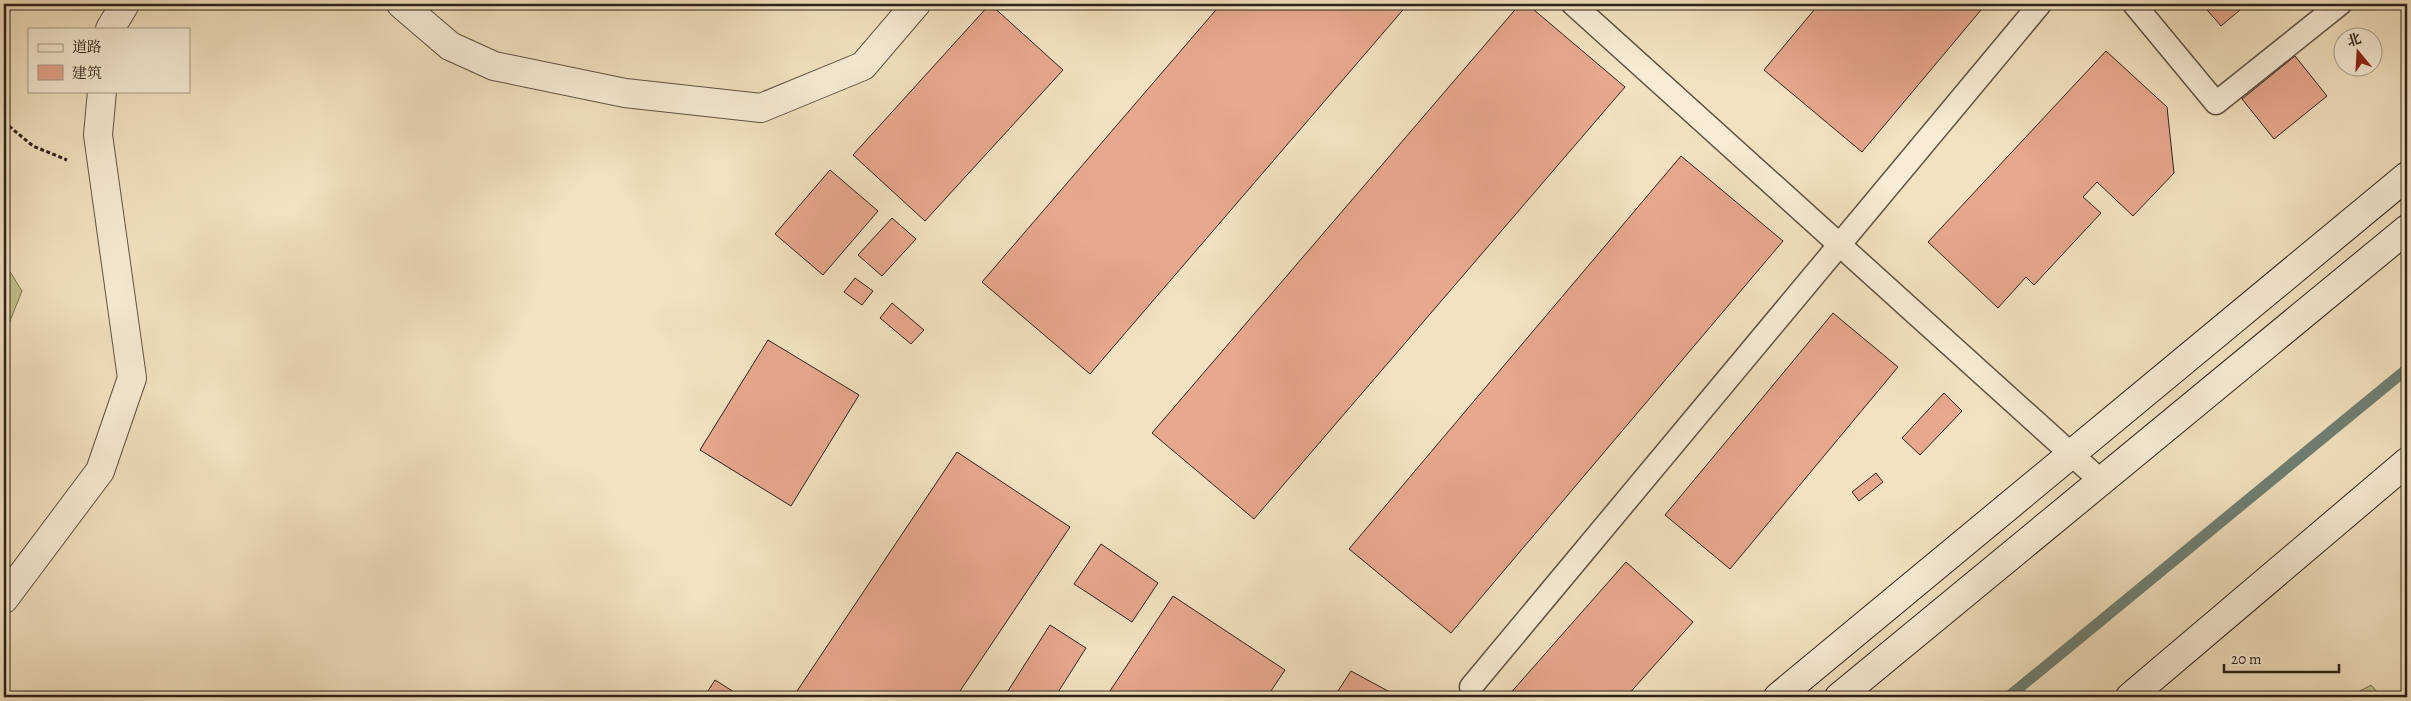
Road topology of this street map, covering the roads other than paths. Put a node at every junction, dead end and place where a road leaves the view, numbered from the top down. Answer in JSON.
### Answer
{"nodes":[{"id":1,"x":125,"y":4,"type":"edge"},
{"id":2,"x":401,"y":4,"type":"edge"},
{"id":3,"x":916,"y":4,"type":"edge"},
{"id":4,"x":1573,"y":4,"type":"edge"},
{"id":5,"x":2040,"y":4,"type":"edge"},
{"id":6,"x":2134,"y":4,"type":"edge"},
{"id":7,"x":2340,"y":4,"type":"edge"},
{"id":8,"x":111,"y":28,"type":"edge"},
{"id":9,"x":102,"y":92,"type":"edge"},
{"id":10,"x":2407,"y":176,"type":"edge"},
{"id":11,"x":2407,"y":229,"type":"edge"},
{"id":12,"x":1839,"y":245,"type":"junction"},
{"id":13,"x":2071,"y":454,"type":"junction"},
{"id":14,"x":2407,"y":462,"type":"edge"},
{"id":15,"x":2101,"y":481,"type":"junction"},
{"id":16,"x":4,"y":599,"type":"edge"},
{"id":17,"x":1471,"y":687,"type":"dead end"},
{"id":18,"x":1778,"y":697,"type":"edge"},
{"id":19,"x":1839,"y":697,"type":"edge"},
{"id":20,"x":2130,"y":697,"type":"edge"}],
"edges":[{"from":1,"to":8,"type":"street"},
{"from":2,"to":3,"type":"street"},
{"from":4,"to":12,"type":"lane"},
{"from":5,"to":12,"type":"lane"},
{"from":6,"to":7,"type":"lane"},
{"from":9,"to":16,"type":"street"},
{"from":10,"to":13,"type":"street"},
{"from":11,"to":15,"type":"street"},
{"from":12,"to":13,"type":"lane"},
{"from":12,"to":17,"type":"lane"},
{"from":13,"to":15,"type":"lane"},
{"from":13,"to":18,"type":"street"},
{"from":14,"to":20,"type":"street"},
{"from":15,"to":19,"type":"street"}]}
